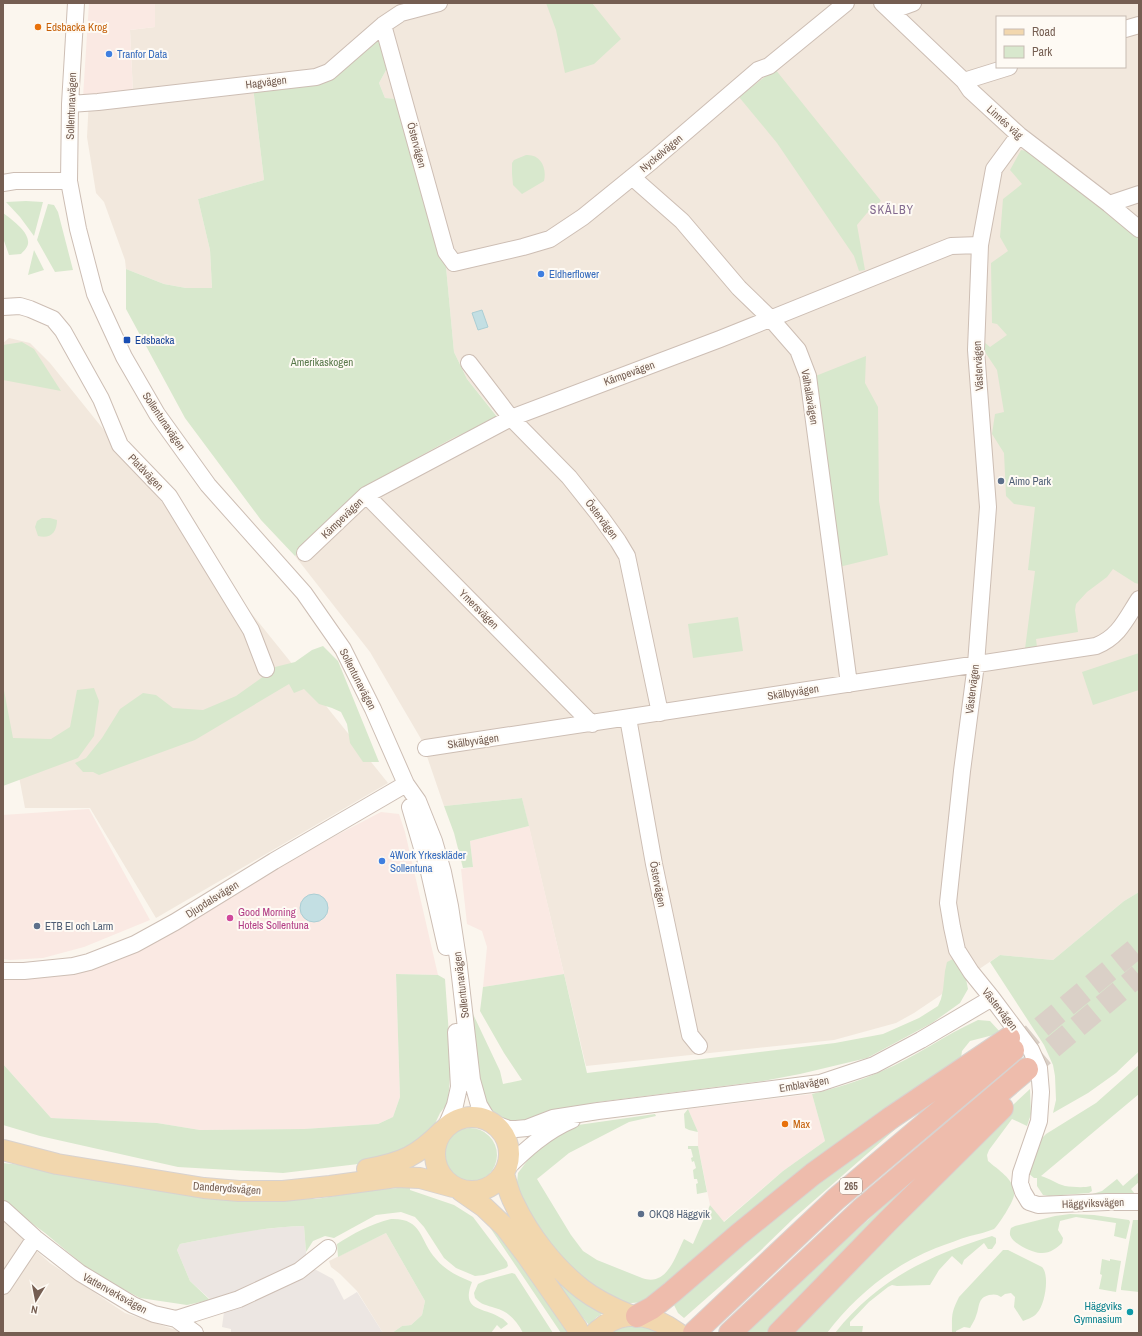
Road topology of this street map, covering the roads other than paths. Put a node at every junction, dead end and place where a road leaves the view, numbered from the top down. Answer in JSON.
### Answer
{"nodes":[{"id":1,"x":76,"y":3,"type":"edge"},
{"id":2,"x":439,"y":3,"type":"edge"},
{"id":3,"x":846,"y":3,"type":"edge"},
{"id":4,"x":914,"y":3,"type":"edge"},
{"id":5,"x":888,"y":6,"type":"edge"},
{"id":6,"x":383,"y":24,"type":"junction"},
{"id":7,"x":1139,"y":25,"type":"edge"},
{"id":8,"x":1126,"y":30,"type":"edge"},
{"id":9,"x":1005,"y":68,"type":"edge"},
{"id":10,"x":964,"y":81,"type":"junction"},
{"id":11,"x":70,"y":104,"type":"junction"},
{"id":12,"x":1019,"y":135,"type":"junction"},
{"id":13,"x":632,"y":177,"type":"junction"},
{"id":14,"x":69,"y":181,"type":"junction"},
{"id":15,"x":3,"y":183,"type":"edge"},
{"id":16,"x":1139,"y":194,"type":"edge"},
{"id":17,"x":1108,"y":204,"type":"junction"},
{"id":18,"x":1139,"y":229,"type":"edge"},
{"id":19,"x":980,"y":245,"type":"junction"},
{"id":20,"x":454,"y":263,"type":"joint"},
{"id":21,"x":3,"y":307,"type":"edge"},
{"id":22,"x":771,"y":319,"type":"junction"},
{"id":23,"x":469,"y":363,"type":"dead end"},
{"id":24,"x":511,"y":418,"type":"junction"},
{"id":25,"x":366,"y":494,"type":"junction"},
{"id":26,"x":306,"y":553,"type":"dead end"},
{"id":27,"x":1139,"y":599,"type":"edge"},
{"id":28,"x":976,"y":664,"type":"junction"},
{"id":29,"x":266,"y":669,"type":"dead end"},
{"id":30,"x":849,"y":684,"type":"junction"},
{"id":31,"x":660,"y":713,"type":"junction"},
{"id":32,"x":628,"y":718,"type":"junction"},
{"id":33,"x":592,"y":724,"type":"junction"},
{"id":34,"x":426,"y":748,"type":"dead end"},
{"id":35,"x":406,"y":784,"type":"junction"},
{"id":36,"x":3,"y":971,"type":"edge"},
{"id":37,"x":992,"y":998,"type":"junction"},
{"id":38,"x":699,"y":1046,"type":"dead end"},
{"id":39,"x":598,"y":1111,"type":"junction"},
{"id":40,"x":491,"y":1122,"type":"junction"},
{"id":41,"x":445,"y":1128,"type":"junction"},
{"id":42,"x":3,"y":1137,"type":"edge"},
{"id":43,"x":3,"y":1150,"type":"edge"},
{"id":44,"x":505,"y":1172,"type":"junction"},
{"id":45,"x":457,"y":1189,"type":"junction"},
{"id":46,"x":1139,"y":1202,"type":"edge"},
{"id":47,"x":1046,"y":1205,"type":"joint"},
{"id":48,"x":3,"y":1209,"type":"edge"},
{"id":49,"x":34,"y":1238,"type":"junction"},
{"id":50,"x":328,"y":1248,"type":"dead end"},
{"id":51,"x":3,"y":1286,"type":"edge"},
{"id":52,"x":633,"y":1316,"type":"junction"},
{"id":53,"x":176,"y":1319,"type":"junction"},
{"id":54,"x":674,"y":1330,"type":"edge"},
{"id":55,"x":195,"y":1333,"type":"edge"},
{"id":56,"x":579,"y":1333,"type":"edge"},
{"id":57,"x":595,"y":1333,"type":"edge"},
{"id":58,"x":694,"y":1333,"type":"edge"},
{"id":59,"x":730,"y":1333,"type":"edge"},
{"id":60,"x":779,"y":1333,"type":"edge"}],
"edges":[{"from":1,"to":11,"type":"street","name":"Sollentunavägen"},
{"from":2,"to":6,"type":"street","name":"Hagvägen"},
{"from":3,"to":13,"type":"street","name":"Nyckelvägen"},
{"from":4,"to":5,"type":"street"},
{"from":5,"to":10,"type":"street","name":"Linnés väg"},
{"from":6,"to":11,"type":"street","name":"Hagvägen"},
{"from":6,"to":20,"type":"street","name":"Östervägen"},
{"from":7,"to":8,"type":"street"},
{"from":9,"to":10,"type":"street"},
{"from":10,"to":12,"type":"street","name":"Linnés väg"},
{"from":11,"to":14,"type":"street","name":"Sollentunavägen"},
{"from":12,"to":17,"type":"street","name":"Linnés väg"},
{"from":12,"to":19,"type":"street","name":"Västervägen"},
{"from":13,"to":20,"type":"street","name":"Nyckelvägen"},
{"from":13,"to":22,"type":"street","name":"Valhallavägen"},
{"from":14,"to":15,"type":"street"},
{"from":14,"to":35,"type":"street","name":"Sollentunavägen"},
{"from":16,"to":17,"type":"street"},
{"from":17,"to":18,"type":"street","name":"Linnés väg"},
{"from":19,"to":22,"type":"street","name":"Kämpevägen"},
{"from":19,"to":28,"type":"street","name":"Västervägen"},
{"from":21,"to":29,"type":"street","name":"Platåvägen"},
{"from":22,"to":24,"type":"street","name":"Kämpevägen"},
{"from":22,"to":30,"type":"street","name":"Valhallavägen"},
{"from":23,"to":24,"type":"street","name":"Östervägen"},
{"from":24,"to":25,"type":"street","name":"Kämpevägen"},
{"from":24,"to":31,"type":"street","name":"Östervägen"},
{"from":25,"to":26,"type":"street","name":"Kämpevägen"},
{"from":25,"to":33,"type":"street","name":"Ymersvägen"},
{"from":27,"to":28,"type":"street","name":"Skälbyvägen"},
{"from":28,"to":30,"type":"street","name":"Skälbyvägen"},
{"from":28,"to":37,"type":"street","name":"Västervägen"},
{"from":30,"to":31,"type":"street","name":"Skälbyvägen"},
{"from":31,"to":32,"type":"street","name":"Skälbyvägen"},
{"from":32,"to":33,"type":"street","name":"Skälbyvägen"},
{"from":32,"to":38,"type":"street","name":"Östervägen"},
{"from":33,"to":34,"type":"street","name":"Skälbyvägen"},
{"from":35,"to":36,"type":"street","name":"Djupdalsvägen"},
{"from":35,"to":40,"type":"street","name":"Sollentunavägen"},
{"from":35,"to":41,"type":"street","name":"Sollentunavägen"},
{"from":37,"to":39,"type":"street","name":"Emblavägen"},
{"from":37,"to":47,"type":"street","name":"Västervägen"},
{"from":39,"to":40,"type":"street","name":"Emblavägen"},
{"from":39,"to":44,"type":"street","name":"Emblavägen"},
{"from":40,"to":41,"type":"main road"},
{"from":40,"to":44,"type":"main road"},
{"from":41,"to":42,"type":"main road","name":"Danderydsvägen"},
{"from":41,"to":45,"type":"main road"},
{"from":43,"to":45,"type":"main road","name":"Danderydsvägen"},
{"from":44,"to":45,"type":"main road"},
{"from":44,"to":52,"type":"main road"},
{"from":45,"to":56,"type":"main road"},
{"from":46,"to":47,"type":"street","name":"Häggviksvägen"},
{"from":48,"to":49,"type":"street","name":"Vattenverksvägen"},
{"from":49,"to":51,"type":"street"},
{"from":49,"to":53,"type":"street","name":"Vattenverksvägen"},
{"from":50,"to":53,"type":"street"},
{"from":52,"to":54,"type":"main road"},
{"from":52,"to":57,"type":"main road"},
{"from":52,"to":58,"type":"highway","number":"265"},
{"from":53,"to":55,"type":"street"},
{"from":59,"to":60,"type":"highway","number":"265"}]}
